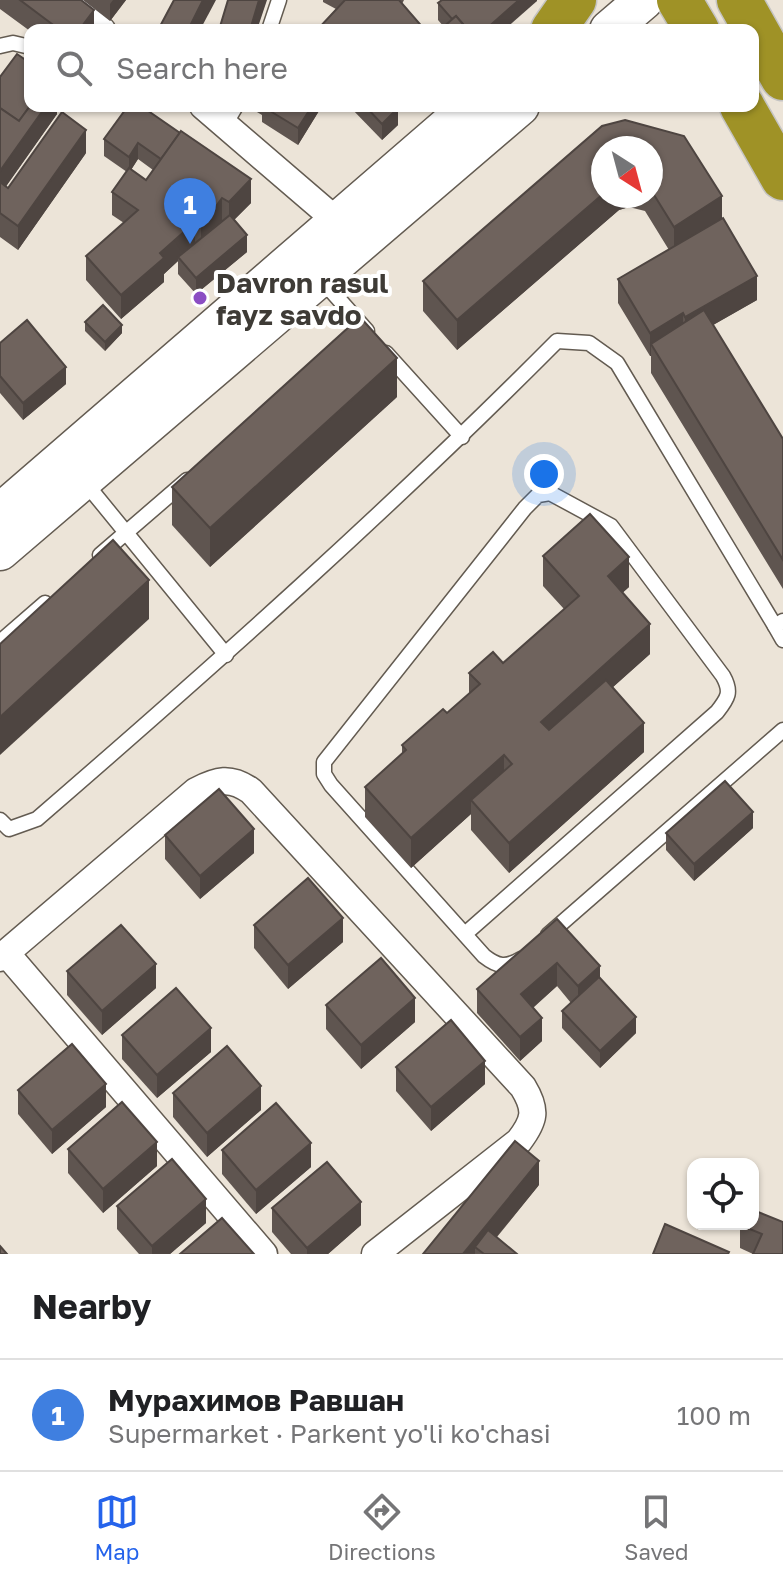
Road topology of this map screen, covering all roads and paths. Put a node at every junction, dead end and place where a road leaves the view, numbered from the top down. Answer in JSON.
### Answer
{"nodes":[{"id":1,"x":62,"y":0,"type":"edge"},
{"id":2,"x":279,"y":0,"type":"edge"},
{"id":3,"x":644,"y":0,"type":"edge"},
{"id":4,"x":679,"y":0,"type":"edge"},
{"id":5,"x":739,"y":0,"type":"edge"},
{"id":6,"x":94,"y":24,"type":"edge"},
{"id":7,"x":271,"y":24,"type":"edge"},
{"id":8,"x":616,"y":24,"type":"edge"},
{"id":9,"x":693,"y":24,"type":"edge"},
{"id":10,"x":753,"y":24,"type":"edge"},
{"id":11,"x":759,"y":35,"type":"edge"},
{"id":12,"x":0,"y":46,"type":"edge"},
{"id":13,"x":24,"y":46,"type":"edge"},
{"id":14,"x":783,"y":78,"type":"edge"},
{"id":15,"x":464,"y":112,"type":"edge"},
{"id":16,"x":513,"y":112,"type":"edge"},
{"id":17,"x":745,"y":112,"type":"edge"},
{"id":18,"x":231,"y":114,"type":"edge"},
{"id":19,"x":783,"y":178,"type":"edge"},
{"id":20,"x":338,"y":222,"type":"junction"},
{"id":21,"x":320,"y":277,"type":"junction"},
{"id":22,"x":363,"y":326,"type":"junction"},
{"id":23,"x":351,"y":336,"type":"edge"},
{"id":24,"x":462,"y":437,"type":"junction"},
{"id":25,"x":196,"y":471,"type":"edge"},
{"id":26,"x":83,"y":480,"type":"junction"},
{"id":27,"x":0,"y":513,"type":"edge"},
{"id":28,"x":125,"y":534,"type":"junction"},
{"id":29,"x":0,"y":551,"type":"edge"},
{"id":30,"x":91,"y":563,"type":"edge"},
{"id":31,"x":57,"y":593,"type":"edge"},
{"id":32,"x":779,"y":624,"type":"edge"},
{"id":33,"x":783,"y":640,"type":"edge"},
{"id":34,"x":0,"y":642,"type":"edge"},
{"id":35,"x":226,"y":655,"type":"junction"},
{"id":36,"x":783,"y":730,"type":"edge"},
{"id":37,"x":0,"y":820,"type":"edge"},
{"id":38,"x":465,"y":934,"type":"junction"},
{"id":39,"x":3,"y":956,"type":"edge"},
{"id":40,"x":264,"y":1254,"type":"edge"},
{"id":41,"x":375,"y":1254,"type":"edge"}],
"edges":[{"from":1,"to":6,"type":"street"},
{"from":2,"to":7,"type":"lane"},
{"from":3,"to":8,"type":"street"},
{"from":4,"to":9,"type":"highway"},
{"from":5,"to":10,"type":"highway"},
{"from":11,"to":14,"type":"highway"},
{"from":12,"to":13,"type":"lane"},
{"from":15,"to":20,"type":"street"},
{"from":16,"to":21,"type":"street"},
{"from":17,"to":19,"type":"highway"},
{"from":18,"to":20,"type":"street"},
{"from":20,"to":27,"type":"street"},
{"from":21,"to":22,"type":"lane"},
{"from":21,"to":26,"type":"street"},
{"from":22,"to":23,"type":"lane"},
{"from":22,"to":24,"type":"lane"},
{"from":24,"to":32,"type":"lane"},
{"from":24,"to":35,"type":"lane"},
{"from":25,"to":28,"type":"lane"},
{"from":26,"to":28,"type":"lane"},
{"from":26,"to":29,"type":"street"},
{"from":28,"to":30,"type":"lane"},
{"from":28,"to":35,"type":"lane"},
{"from":31,"to":34,"type":"lane"},
{"from":32,"to":33,"type":"lane"},
{"from":35,"to":37,"type":"lane"},
{"from":36,"to":38,"type":"lane"},
{"from":38,"to":38,"type":"lane"},
{"from":39,"to":40,"type":"street"},
{"from":39,"to":41,"type":"street"}]}
